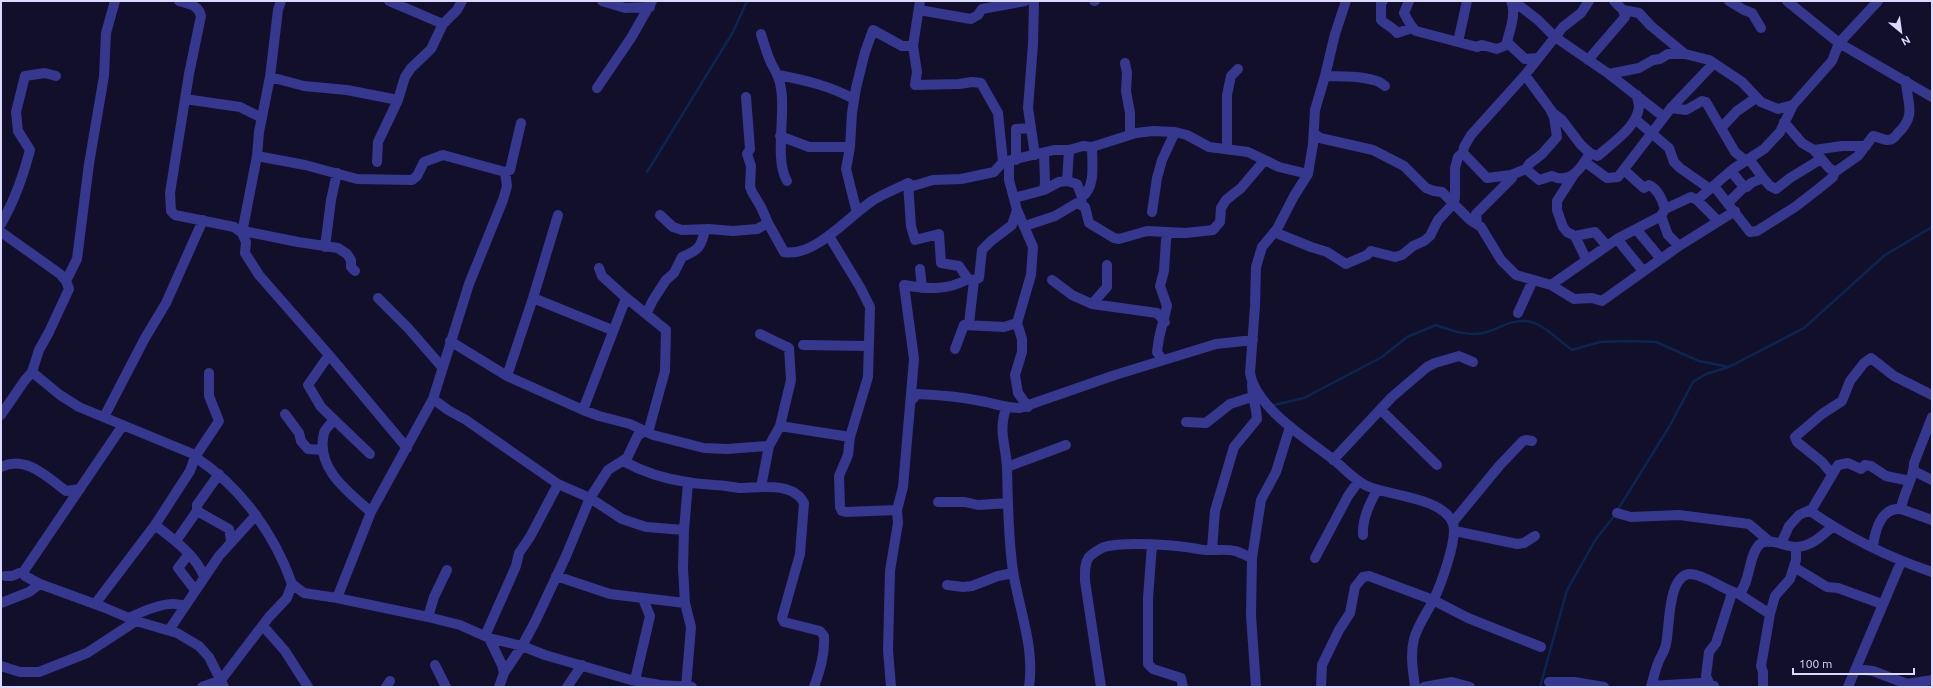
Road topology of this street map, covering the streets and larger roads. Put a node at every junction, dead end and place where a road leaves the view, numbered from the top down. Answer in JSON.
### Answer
{"nodes":[{"id":1,"x":115,"y":1,"type":"edge"},
{"id":2,"x":179,"y":1,"type":"edge"},
{"id":3,"x":281,"y":1,"type":"edge"},
{"id":4,"x":389,"y":1,"type":"edge"},
{"id":5,"x":462,"y":1,"type":"edge"},
{"id":6,"x":602,"y":1,"type":"edge"},
{"id":7,"x":1025,"y":1,"type":"edge"},
{"id":8,"x":1034,"y":1,"type":"edge"},
{"id":9,"x":1346,"y":1,"type":"edge"},
{"id":10,"x":1383,"y":1,"type":"edge"},
{"id":11,"x":1410,"y":1,"type":"edge"},
{"id":12,"x":1466,"y":1,"type":"edge"},
{"id":13,"x":1589,"y":1,"type":"edge"},
{"id":14,"x":1614,"y":1,"type":"edge"},
{"id":15,"x":1729,"y":1,"type":"edge"},
{"id":16,"x":1787,"y":1,"type":"edge"},
{"id":17,"x":1878,"y":1,"type":"edge"},
{"id":18,"x":651,"y":4,"type":"edge"},
{"id":19,"x":1512,"y":4,"type":"edge"},
{"id":20,"x":920,"y":6,"type":"edge"},
{"id":21,"x":1623,"y":10,"type":"junction"},
{"id":22,"x":444,"y":24,"type":"junction"},
{"id":23,"x":1412,"y":28,"type":"junction"},
{"id":24,"x":1761,"y":28,"type":"dead end"},
{"id":25,"x":761,"y":34,"type":"dead end"},
{"id":26,"x":1555,"y":37,"type":"junction"},
{"id":27,"x":1458,"y":42,"type":"junction"},
{"id":28,"x":1839,"y":43,"type":"junction"},
{"id":29,"x":913,"y":46,"type":"junction"},
{"id":30,"x":1506,"y":46,"type":"junction"},
{"id":31,"x":1685,"y":54,"type":"junction"},
{"id":32,"x":1538,"y":58,"type":"junction"},
{"id":33,"x":1588,"y":60,"type":"junction"},
{"id":34,"x":1125,"y":63,"type":"dead end"},
{"id":35,"x":1713,"y":64,"type":"junction"},
{"id":36,"x":1238,"y":69,"type":"dead end"},
{"id":37,"x":1609,"y":74,"type":"junction"},
{"id":38,"x":778,"y":75,"type":"junction"},
{"id":39,"x":1525,"y":75,"type":"junction"},
{"id":40,"x":56,"y":76,"type":"dead end"},
{"id":41,"x":1325,"y":76,"type":"junction"},
{"id":42,"x":270,"y":77,"type":"junction"},
{"id":43,"x":1906,"y":81,"type":"junction"},
{"id":44,"x":1384,"y":86,"type":"dead end"},
{"id":45,"x":597,"y":88,"type":"dead end"},
{"id":46,"x":1930,"y":94,"type":"edge"},
{"id":47,"x":1637,"y":95,"type":"junction"},
{"id":48,"x":746,"y":98,"type":"dead end"},
{"id":49,"x":1756,"y":98,"type":"junction"},
{"id":50,"x":185,"y":99,"type":"junction"},
{"id":51,"x":854,"y":99,"type":"junction"},
{"id":52,"x":398,"y":100,"type":"junction"},
{"id":53,"x":1793,"y":105,"type":"junction"},
{"id":54,"x":1672,"y":108,"type":"junction"},
{"id":55,"x":1550,"y":109,"type":"junction"},
{"id":56,"x":1778,"y":109,"type":"junction"},
{"id":57,"x":1664,"y":117,"type":"junction"},
{"id":58,"x":262,"y":118,"type":"junction"},
{"id":59,"x":1635,"y":119,"type":"junction"},
{"id":60,"x":1785,"y":121,"type":"junction"},
{"id":61,"x":521,"y":123,"type":"dead end"},
{"id":62,"x":1722,"y":127,"type":"junction"},
{"id":63,"x":1030,"y":128,"type":"junction"},
{"id":64,"x":1175,"y":132,"type":"junction"},
{"id":65,"x":1314,"y":133,"type":"junction"},
{"id":66,"x":1653,"y":134,"type":"junction"},
{"id":67,"x":1130,"y":135,"type":"junction"},
{"id":68,"x":780,"y":136,"type":"junction"},
{"id":69,"x":1866,"y":146,"type":"junction"},
{"id":70,"x":850,"y":147,"type":"junction"},
{"id":71,"x":1092,"y":147,"type":"junction"},
{"id":72,"x":1227,"y":149,"type":"junction"},
{"id":73,"x":1069,"y":150,"type":"junction"},
{"id":74,"x":1814,"y":150,"type":"junction"},
{"id":75,"x":1735,"y":152,"type":"junction"},
{"id":76,"x":1463,"y":153,"type":"junction"},
{"id":77,"x":1040,"y":154,"type":"junction"},
{"id":78,"x":257,"y":156,"type":"junction"},
{"id":79,"x":1588,"y":157,"type":"junction"},
{"id":80,"x":1748,"y":160,"type":"junction"},
{"id":81,"x":1821,"y":160,"type":"junction"},
{"id":82,"x":1010,"y":161,"type":"junction"},
{"id":83,"x":1264,"y":161,"type":"junction"},
{"id":84,"x":376,"y":162,"type":"dead end"},
{"id":85,"x":1526,"y":169,"type":"junction"},
{"id":86,"x":1624,"y":170,"type":"junction"},
{"id":87,"x":1732,"y":170,"type":"junction"},
{"id":88,"x":505,"y":172,"type":"junction"},
{"id":89,"x":1835,"y":172,"type":"junction"},
{"id":90,"x":337,"y":173,"type":"junction"},
{"id":91,"x":1308,"y":174,"type":"junction"},
{"id":92,"x":1511,"y":175,"type":"junction"},
{"id":93,"x":1573,"y":176,"type":"junction"},
{"id":94,"x":1763,"y":178,"type":"junction"},
{"id":95,"x":787,"y":181,"type":"dead end"},
{"id":96,"x":1066,"y":181,"type":"junction"},
{"id":97,"x":908,"y":183,"type":"junction"},
{"id":98,"x":1744,"y":186,"type":"junction"},
{"id":99,"x":1712,"y":187,"type":"junction"},
{"id":100,"x":1044,"y":190,"type":"junction"},
{"id":101,"x":1014,"y":198,"type":"junction"},
{"id":102,"x":1082,"y":200,"type":"junction"},
{"id":103,"x":1697,"y":200,"type":"junction"},
{"id":104,"x":1453,"y":204,"type":"junction"},
{"id":105,"x":1731,"y":207,"type":"junction"},
{"id":106,"x":1017,"y":210,"type":"junction"},
{"id":107,"x":1152,"y":212,"type":"dead end"},
{"id":108,"x":857,"y":213,"type":"junction"},
{"id":109,"x":1663,"y":213,"type":"junction"},
{"id":110,"x":660,"y":215,"type":"dead end"},
{"id":111,"x":558,"y":216,"type":"dead end"},
{"id":112,"x":204,"y":220,"type":"junction"},
{"id":113,"x":1718,"y":221,"type":"junction"},
{"id":114,"x":768,"y":223,"type":"junction"},
{"id":115,"x":1477,"y":223,"type":"junction"},
{"id":116,"x":1,"y":224,"type":"edge"},
{"id":117,"x":1025,"y":226,"type":"junction"},
{"id":118,"x":1636,"y":229,"type":"junction"},
{"id":119,"x":706,"y":230,"type":"junction"},
{"id":120,"x":1,"y":232,"type":"edge"},
{"id":121,"x":243,"y":232,"type":"junction"},
{"id":122,"x":1168,"y":232,"type":"junction"},
{"id":123,"x":1274,"y":232,"type":"junction"},
{"id":124,"x":829,"y":236,"type":"junction"},
{"id":125,"x":1575,"y":236,"type":"junction"},
{"id":126,"x":1617,"y":239,"type":"junction"},
{"id":127,"x":1607,"y":246,"type":"junction"},
{"id":128,"x":1679,"y":246,"type":"junction"},
{"id":129,"x":325,"y":247,"type":"junction"},
{"id":130,"x":1586,"y":259,"type":"junction"},
{"id":131,"x":1661,"y":259,"type":"junction"},
{"id":132,"x":1107,"y":265,"type":"dead end"},
{"id":133,"x":599,"y":268,"type":"dead end"},
{"id":134,"x":920,"y":269,"type":"dead end"},
{"id":135,"x":355,"y":271,"type":"dead end"},
{"id":136,"x":1643,"y":271,"type":"junction"},
{"id":137,"x":971,"y":280,"type":"junction"},
{"id":138,"x":1052,"y":280,"type":"dead end"},
{"id":139,"x":1533,"y":280,"type":"junction"},
{"id":140,"x":66,"y":281,"type":"junction"},
{"id":141,"x":1551,"y":285,"type":"junction"},
{"id":142,"x":922,"y":288,"type":"junction"},
{"id":143,"x":378,"y":298,"type":"dead end"},
{"id":144,"x":533,"y":298,"type":"junction"},
{"id":145,"x":626,"y":298,"type":"junction"},
{"id":146,"x":1092,"y":304,"type":"junction"},
{"id":147,"x":1518,"y":313,"type":"dead end"},
{"id":148,"x":646,"y":314,"type":"junction"},
{"id":149,"x":1164,"y":322,"type":"junction"},
{"id":150,"x":1017,"y":323,"type":"junction"},
{"id":151,"x":964,"y":325,"type":"junction"},
{"id":152,"x":612,"y":330,"type":"junction"},
{"id":153,"x":760,"y":334,"type":"dead end"},
{"id":154,"x":1253,"y":340,"type":"junction"},
{"id":155,"x":450,"y":341,"type":"junction"},
{"id":156,"x":803,"y":345,"type":"dead end"},
{"id":157,"x":868,"y":346,"type":"junction"},
{"id":158,"x":955,"y":349,"type":"dead end"},
{"id":159,"x":329,"y":355,"type":"junction"},
{"id":160,"x":1157,"y":362,"type":"junction"},
{"id":161,"x":1473,"y":362,"type":"dead end"},
{"id":162,"x":442,"y":367,"type":"junction"},
{"id":163,"x":32,"y":372,"type":"junction"},
{"id":164,"x":209,"y":373,"type":"dead end"},
{"id":165,"x":507,"y":376,"type":"junction"},
{"id":166,"x":1252,"y":383,"type":"junction"},
{"id":167,"x":1932,"y":395,"type":"edge"},
{"id":168,"x":1252,"y":396,"type":"junction"},
{"id":169,"x":433,"y":399,"type":"junction"},
{"id":170,"x":911,"y":401,"type":"junction"},
{"id":171,"x":1028,"y":407,"type":"junction"},
{"id":172,"x":1006,"y":408,"type":"junction"},
{"id":173,"x":582,"y":410,"type":"junction"},
{"id":174,"x":1381,"y":410,"type":"junction"},
{"id":175,"x":285,"y":414,"type":"dead end"},
{"id":176,"x":1,"y":415,"type":"edge"},
{"id":177,"x":104,"y":417,"type":"junction"},
{"id":178,"x":1932,"y":417,"type":"edge"},
{"id":179,"x":333,"y":421,"type":"junction"},
{"id":180,"x":1186,"y":422,"type":"dead end"},
{"id":181,"x":123,"y":425,"type":"junction"},
{"id":182,"x":780,"y":426,"type":"junction"},
{"id":183,"x":1290,"y":427,"type":"junction"},
{"id":184,"x":644,"y":431,"type":"junction"},
{"id":185,"x":850,"y":437,"type":"junction"},
{"id":186,"x":1532,"y":441,"type":"dead end"},
{"id":187,"x":1066,"y":445,"type":"dead end"},
{"id":188,"x":769,"y":446,"type":"junction"},
{"id":189,"x":407,"y":448,"type":"junction"},
{"id":190,"x":323,"y":450,"type":"junction"},
{"id":191,"x":370,"y":454,"type":"dead end"},
{"id":192,"x":195,"y":457,"type":"junction"},
{"id":193,"x":1334,"y":460,"type":"junction"},
{"id":194,"x":623,"y":461,"type":"junction"},
{"id":195,"x":1437,"y":465,"type":"dead end"},
{"id":196,"x":1,"y":467,"type":"edge"},
{"id":197,"x":1007,"y":468,"type":"junction"},
{"id":198,"x":1914,"y":471,"type":"junction"},
{"id":199,"x":219,"y":474,"type":"junction"},
{"id":200,"x":1832,"y":474,"type":"junction"},
{"id":201,"x":1932,"y":480,"type":"edge"},
{"id":202,"x":1910,"y":481,"type":"junction"},
{"id":203,"x":1358,"y":482,"type":"junction"},
{"id":204,"x":688,"y":483,"type":"junction"},
{"id":205,"x":558,"y":484,"type":"junction"},
{"id":206,"x":761,"y":486,"type":"junction"},
{"id":207,"x":80,"y":489,"type":"junction"},
{"id":208,"x":1377,"y":490,"type":"junction"},
{"id":209,"x":590,"y":498,"type":"junction"},
{"id":210,"x":938,"y":502,"type":"dead end"},
{"id":211,"x":1008,"y":503,"type":"junction"},
{"id":212,"x":1901,"y":509,"type":"junction"},
{"id":213,"x":897,"y":510,"type":"junction"},
{"id":214,"x":197,"y":511,"type":"junction"},
{"id":215,"x":1810,"y":511,"type":"junction"},
{"id":216,"x":371,"y":512,"type":"junction"},
{"id":217,"x":1617,"y":513,"type":"dead end"},
{"id":218,"x":256,"y":515,"type":"junction"},
{"id":219,"x":1932,"y":520,"type":"edge"},
{"id":220,"x":154,"y":525,"type":"junction"},
{"id":221,"x":1454,"y":526,"type":"junction"},
{"id":222,"x":1833,"y":526,"type":"junction"},
{"id":223,"x":684,"y":530,"type":"junction"},
{"id":224,"x":1363,"y":534,"type":"dead end"},
{"id":225,"x":1535,"y":536,"type":"dead end"},
{"id":226,"x":231,"y":540,"type":"junction"},
{"id":227,"x":176,"y":541,"type":"junction"},
{"id":228,"x":1770,"y":542,"type":"junction"},
{"id":229,"x":1781,"y":544,"type":"junction"},
{"id":230,"x":1152,"y":545,"type":"junction"},
{"id":231,"x":1873,"y":546,"type":"junction"},
{"id":232,"x":1796,"y":547,"type":"junction"},
{"id":233,"x":1212,"y":549,"type":"junction"},
{"id":234,"x":188,"y":555,"type":"junction"},
{"id":235,"x":1252,"y":558,"type":"junction"},
{"id":236,"x":1315,"y":558,"type":"dead end"},
{"id":237,"x":1901,"y":562,"type":"junction"},
{"id":238,"x":1794,"y":567,"type":"junction"},
{"id":239,"x":447,"y":570,"type":"dead end"},
{"id":240,"x":24,"y":571,"type":"junction"},
{"id":241,"x":1932,"y":572,"type":"edge"},
{"id":242,"x":1013,"y":573,"type":"junction"},
{"id":243,"x":5,"y":576,"type":"dead end"},
{"id":244,"x":556,"y":576,"type":"junction"},
{"id":245,"x":204,"y":577,"type":"junction"},
{"id":246,"x":40,"y":584,"type":"junction"},
{"id":247,"x":292,"y":584,"type":"junction"},
{"id":248,"x":946,"y":585,"type":"dead end"},
{"id":249,"x":195,"y":590,"type":"junction"},
{"id":250,"x":1735,"y":594,"type":"junction"},
{"id":251,"x":337,"y":598,"type":"junction"},
{"id":252,"x":643,"y":599,"type":"junction"},
{"id":253,"x":1433,"y":600,"type":"junction"},
{"id":254,"x":1,"y":603,"type":"edge"},
{"id":255,"x":685,"y":603,"type":"junction"},
{"id":256,"x":95,"y":604,"type":"junction"},
{"id":257,"x":1882,"y":604,"type":"junction"},
{"id":258,"x":184,"y":606,"type":"junction"},
{"id":259,"x":1770,"y":614,"type":"junction"},
{"id":260,"x":428,"y":616,"type":"junction"},
{"id":261,"x":132,"y":619,"type":"junction"},
{"id":262,"x":263,"y":626,"type":"junction"},
{"id":263,"x":169,"y":630,"type":"junction"},
{"id":264,"x":487,"y":637,"type":"junction"},
{"id":265,"x":522,"y":646,"type":"junction"},
{"id":266,"x":1541,"y":647,"type":"dead end"},
{"id":267,"x":435,"y":665,"type":"dead end"},
{"id":268,"x":582,"y":665,"type":"junction"},
{"id":269,"x":1,"y":666,"type":"edge"},
{"id":270,"x":1856,"y":669,"type":"junction"},
{"id":271,"x":504,"y":673,"type":"junction"},
{"id":272,"x":635,"y":680,"type":"junction"},
{"id":273,"x":1932,"y":680,"type":"edge"},
{"id":274,"x":1549,"y":682,"type":"dead end"},
{"id":275,"x":223,"y":684,"type":"edge"},
{"id":276,"x":1713,"y":686,"type":"edge"},
{"id":277,"x":202,"y":687,"type":"edge"},
{"id":278,"x":308,"y":687,"type":"edge"},
{"id":279,"x":446,"y":687,"type":"edge"},
{"id":280,"x":498,"y":687,"type":"edge"},
{"id":281,"x":567,"y":687,"type":"edge"},
{"id":282,"x":686,"y":687,"type":"edge"},
{"id":283,"x":692,"y":687,"type":"edge"},
{"id":284,"x":814,"y":687,"type":"edge"},
{"id":285,"x":891,"y":687,"type":"edge"},
{"id":286,"x":1030,"y":687,"type":"edge"},
{"id":287,"x":1101,"y":687,"type":"edge"},
{"id":288,"x":1183,"y":687,"type":"edge"},
{"id":289,"x":1256,"y":687,"type":"edge"},
{"id":290,"x":1321,"y":687,"type":"edge"},
{"id":291,"x":1415,"y":687,"type":"edge"},
{"id":292,"x":1424,"y":687,"type":"edge"},
{"id":293,"x":1470,"y":687,"type":"edge"},
{"id":294,"x":1604,"y":687,"type":"edge"},
{"id":295,"x":1651,"y":687,"type":"edge"},
{"id":296,"x":1763,"y":687,"type":"edge"},
{"id":297,"x":1848,"y":687,"type":"edge"}],
"edges":[{"from":1,"to":140,"type":"street"},
{"from":2,"to":50,"type":"street"},
{"from":3,"to":42,"type":"street"},
{"from":4,"to":22,"type":"street"},
{"from":5,"to":22,"type":"street"},
{"from":6,"to":18,"type":"street"},
{"from":7,"to":20,"type":"street"},
{"from":8,"to":63,"type":"street"},
{"from":9,"to":41,"type":"street"},
{"from":10,"to":23,"type":"street"},
{"from":11,"to":23,"type":"street"},
{"from":12,"to":27,"type":"street"},
{"from":13,"to":26,"type":"street"},
{"from":14,"to":21,"type":"street"},
{"from":15,"to":24,"type":"street"},
{"from":16,"to":28,"type":"street"},
{"from":17,"to":28,"type":"street"},
{"from":18,"to":45,"type":"street"},
{"from":19,"to":26,"type":"street"},
{"from":19,"to":30,"type":"street"},
{"from":20,"to":29,"type":"street"},
{"from":21,"to":31,"type":"street"},
{"from":21,"to":33,"type":"street"},
{"from":22,"to":52,"type":"street"},
{"from":23,"to":27,"type":"street"},
{"from":25,"to":38,"type":"street"},
{"from":26,"to":32,"type":"street"},
{"from":26,"to":33,"type":"street"},
{"from":27,"to":30,"type":"street"},
{"from":28,"to":43,"type":"street"},
{"from":28,"to":53,"type":"street"},
{"from":29,"to":51,"type":"street"},
{"from":29,"to":82,"type":"street"},
{"from":30,"to":32,"type":"street"},
{"from":31,"to":35,"type":"street"},
{"from":31,"to":37,"type":"street"},
{"from":32,"to":39,"type":"street"},
{"from":33,"to":37,"type":"street"},
{"from":34,"to":67,"type":"street"},
{"from":35,"to":49,"type":"street"},
{"from":35,"to":54,"type":"street"},
{"from":36,"to":72,"type":"street"},
{"from":37,"to":47,"type":"street"},
{"from":38,"to":51,"type":"street"},
{"from":38,"to":68,"type":"street"},
{"from":39,"to":55,"type":"street"},
{"from":39,"to":76,"type":"street"},
{"from":40,"to":116,"type":"street"},
{"from":41,"to":44,"type":"street"},
{"from":41,"to":65,"type":"street"},
{"from":42,"to":52,"type":"street"},
{"from":42,"to":58,"type":"street"},
{"from":43,"to":46,"type":"street"},
{"from":43,"to":69,"type":"street"},
{"from":47,"to":57,"type":"street"},
{"from":47,"to":59,"type":"street"},
{"from":48,"to":114,"type":"street"},
{"from":49,"to":56,"type":"street"},
{"from":49,"to":62,"type":"street"},
{"from":50,"to":58,"type":"street"},
{"from":50,"to":112,"type":"street"},
{"from":51,"to":70,"type":"street"},
{"from":52,"to":84,"type":"street"},
{"from":53,"to":56,"type":"street"},
{"from":53,"to":60,"type":"street"},
{"from":54,"to":57,"type":"street"},
{"from":54,"to":62,"type":"street"},
{"from":55,"to":79,"type":"street"},
{"from":55,"to":85,"type":"street"},
{"from":56,"to":60,"type":"street"},
{"from":57,"to":66,"type":"street"},
{"from":58,"to":78,"type":"street"},
{"from":59,"to":66,"type":"street"},
{"from":59,"to":79,"type":"street"},
{"from":60,"to":74,"type":"street"},
{"from":60,"to":80,"type":"street"},
{"from":61,"to":88,"type":"street"},
{"from":62,"to":75,"type":"street"},
{"from":63,"to":77,"type":"street"},
{"from":63,"to":82,"type":"street"},
{"from":64,"to":67,"type":"street"},
{"from":64,"to":72,"type":"street"},
{"from":64,"to":107,"type":"street"},
{"from":65,"to":91,"type":"street"},
{"from":65,"to":104,"type":"street"},
{"from":66,"to":86,"type":"street"},
{"from":66,"to":99,"type":"street"},
{"from":67,"to":71,"type":"street"},
{"from":68,"to":70,"type":"street"},
{"from":68,"to":95,"type":"street"},
{"from":69,"to":74,"type":"street"},
{"from":69,"to":89,"type":"street"},
{"from":70,"to":108,"type":"street"},
{"from":71,"to":73,"type":"street"},
{"from":71,"to":102,"type":"street"},
{"from":72,"to":83,"type":"street"},
{"from":73,"to":77,"type":"street"},
{"from":73,"to":96,"type":"street"},
{"from":74,"to":81,"type":"street"},
{"from":75,"to":80,"type":"street"},
{"from":75,"to":87,"type":"street"},
{"from":76,"to":92,"type":"street"},
{"from":76,"to":104,"type":"street"},
{"from":77,"to":82,"type":"street"},
{"from":77,"to":100,"type":"street"},
{"from":78,"to":90,"type":"street"},
{"from":78,"to":121,"type":"street"},
{"from":79,"to":86,"type":"street"},
{"from":79,"to":93,"type":"street"},
{"from":80,"to":87,"type":"street"},
{"from":80,"to":94,"type":"street"},
{"from":81,"to":89,"type":"street"},
{"from":81,"to":94,"type":"street"},
{"from":82,"to":97,"type":"street"},
{"from":82,"to":101,"type":"street"},
{"from":83,"to":91,"type":"street"},
{"from":83,"to":122,"type":"street"},
{"from":85,"to":92,"type":"street"},
{"from":85,"to":93,"type":"street"},
{"from":86,"to":109,"type":"street"},
{"from":87,"to":98,"type":"street"},
{"from":87,"to":99,"type":"street"},
{"from":88,"to":90,"type":"street"},
{"from":88,"to":155,"type":"street"},
{"from":89,"to":105,"type":"street"},
{"from":90,"to":129,"type":"street"},
{"from":91,"to":123,"type":"street"},
{"from":92,"to":115,"type":"street"},
{"from":93,"to":125,"type":"street"},
{"from":94,"to":98,"type":"street"},
{"from":96,"to":100,"type":"street"},
{"from":96,"to":102,"type":"street"},
{"from":97,"to":108,"type":"street"},
{"from":97,"to":137,"type":"street"},
{"from":98,"to":105,"type":"street"},
{"from":99,"to":103,"type":"street"},
{"from":99,"to":105,"type":"street"},
{"from":100,"to":101,"type":"street"},
{"from":101,"to":106,"type":"street"},
{"from":102,"to":117,"type":"street"},
{"from":102,"to":122,"type":"street"},
{"from":103,"to":109,"type":"street"},
{"from":103,"to":113,"type":"street"},
{"from":104,"to":115,"type":"street"},
{"from":104,"to":123,"type":"street"},
{"from":105,"to":113,"type":"street"},
{"from":106,"to":117,"type":"street"},
{"from":106,"to":137,"type":"street"},
{"from":108,"to":124,"type":"street"},
{"from":109,"to":118,"type":"street"},
{"from":109,"to":128,"type":"street"},
{"from":110,"to":119,"type":"street"},
{"from":111,"to":144,"type":"street"},
{"from":112,"to":121,"type":"street"},
{"from":112,"to":177,"type":"street"},
{"from":113,"to":128,"type":"street"},
{"from":114,"to":119,"type":"street"},
{"from":114,"to":124,"type":"street"},
{"from":115,"to":139,"type":"street"},
{"from":117,"to":150,"type":"street"},
{"from":118,"to":126,"type":"street"},
{"from":118,"to":131,"type":"street"},
{"from":119,"to":148,"type":"street"},
{"from":120,"to":140,"type":"street"},
{"from":121,"to":129,"type":"street"},
{"from":121,"to":159,"type":"street"},
{"from":122,"to":149,"type":"street"},
{"from":123,"to":154,"type":"street"},
{"from":124,"to":157,"type":"street"},
{"from":125,"to":127,"type":"street"},
{"from":125,"to":130,"type":"street"},
{"from":126,"to":127,"type":"street"},
{"from":126,"to":136,"type":"street"},
{"from":127,"to":130,"type":"street"},
{"from":128,"to":131,"type":"street"},
{"from":129,"to":135,"type":"street"},
{"from":130,"to":141,"type":"street"},
{"from":131,"to":136,"type":"street"},
{"from":132,"to":146,"type":"street"},
{"from":133,"to":145,"type":"street"},
{"from":134,"to":142,"type":"street"},
{"from":136,"to":141,"type":"street"},
{"from":137,"to":142,"type":"street"},
{"from":137,"to":151,"type":"street"},
{"from":138,"to":146,"type":"street"},
{"from":139,"to":141,"type":"street"},
{"from":139,"to":147,"type":"street"},
{"from":140,"to":163,"type":"street"},
{"from":142,"to":170,"type":"street"},
{"from":143,"to":162,"type":"street"},
{"from":144,"to":152,"type":"street"},
{"from":144,"to":165,"type":"street"},
{"from":145,"to":148,"type":"street"},
{"from":145,"to":152,"type":"street"},
{"from":146,"to":149,"type":"street"},
{"from":148,"to":184,"type":"street"},
{"from":149,"to":160,"type":"street"},
{"from":150,"to":151,"type":"street"},
{"from":150,"to":171,"type":"street"},
{"from":151,"to":158,"type":"street"},
{"from":152,"to":173,"type":"street"},
{"from":153,"to":182,"type":"street"},
{"from":154,"to":160,"type":"street"},
{"from":154,"to":166,"type":"street"},
{"from":155,"to":162,"type":"street"},
{"from":155,"to":165,"type":"street"},
{"from":156,"to":157,"type":"street"},
{"from":157,"to":185,"type":"street"},
{"from":159,"to":179,"type":"street"},
{"from":159,"to":189,"type":"street"},
{"from":160,"to":171,"type":"street"},
{"from":161,"to":174,"type":"street"},
{"from":162,"to":169,"type":"street"},
{"from":163,"to":176,"type":"street"},
{"from":163,"to":177,"type":"street"},
{"from":164,"to":192,"type":"street"},
{"from":165,"to":173,"type":"street"},
{"from":166,"to":168,"type":"street"},
{"from":166,"to":183,"type":"street"},
{"from":167,"to":200,"type":"street"},
{"from":168,"to":180,"type":"street"},
{"from":168,"to":233,"type":"street"},
{"from":169,"to":189,"type":"street"},
{"from":169,"to":205,"type":"street"},
{"from":170,"to":172,"type":"street"},
{"from":170,"to":213,"type":"street"},
{"from":171,"to":172,"type":"street"},
{"from":172,"to":197,"type":"street"},
{"from":173,"to":184,"type":"street"},
{"from":174,"to":193,"type":"street"},
{"from":174,"to":195,"type":"street"},
{"from":175,"to":190,"type":"street"},
{"from":177,"to":181,"type":"street"},
{"from":178,"to":198,"type":"street"},
{"from":179,"to":190,"type":"street"},
{"from":179,"to":191,"type":"street"},
{"from":181,"to":192,"type":"street"},
{"from":181,"to":207,"type":"street"},
{"from":182,"to":185,"type":"street"},
{"from":182,"to":188,"type":"street"},
{"from":183,"to":193,"type":"street"},
{"from":183,"to":235,"type":"street"},
{"from":184,"to":188,"type":"street"},
{"from":184,"to":194,"type":"street"},
{"from":185,"to":213,"type":"street"},
{"from":186,"to":221,"type":"street"},
{"from":187,"to":197,"type":"street"},
{"from":188,"to":206,"type":"street"},
{"from":189,"to":216,"type":"street"},
{"from":190,"to":216,"type":"street"},
{"from":192,"to":199,"type":"street"},
{"from":192,"to":220,"type":"street"},
{"from":193,"to":203,"type":"street"},
{"from":194,"to":204,"type":"street"},
{"from":194,"to":209,"type":"street"},
{"from":196,"to":207,"type":"street"},
{"from":197,"to":211,"type":"street"},
{"from":198,"to":201,"type":"street"},
{"from":198,"to":202,"type":"street"},
{"from":199,"to":214,"type":"street"},
{"from":199,"to":218,"type":"street"},
{"from":200,"to":202,"type":"street"},
{"from":200,"to":215,"type":"street"},
{"from":202,"to":212,"type":"street"},
{"from":203,"to":208,"type":"street"},
{"from":203,"to":236,"type":"street"},
{"from":204,"to":206,"type":"street"},
{"from":204,"to":223,"type":"street"},
{"from":205,"to":209,"type":"street"},
{"from":205,"to":264,"type":"street"},
{"from":206,"to":284,"type":"street"},
{"from":207,"to":240,"type":"street"},
{"from":208,"to":221,"type":"street"},
{"from":208,"to":224,"type":"street"},
{"from":209,"to":223,"type":"street"},
{"from":209,"to":244,"type":"street"},
{"from":210,"to":211,"type":"street"},
{"from":211,"to":242,"type":"street"},
{"from":212,"to":219,"type":"street"},
{"from":212,"to":231,"type":"street"},
{"from":213,"to":285,"type":"street"},
{"from":214,"to":226,"type":"street"},
{"from":214,"to":227,"type":"street"},
{"from":215,"to":222,"type":"street"},
{"from":215,"to":229,"type":"street"},
{"from":216,"to":251,"type":"street"},
{"from":217,"to":228,"type":"street"},
{"from":218,"to":226,"type":"street"},
{"from":218,"to":247,"type":"street"},
{"from":220,"to":227,"type":"street"},
{"from":220,"to":256,"type":"street"},
{"from":221,"to":225,"type":"street"},
{"from":221,"to":253,"type":"street"},
{"from":222,"to":231,"type":"street"},
{"from":222,"to":232,"type":"street"},
{"from":223,"to":255,"type":"street"},
{"from":226,"to":245,"type":"street"},
{"from":227,"to":234,"type":"street"},
{"from":228,"to":229,"type":"street"},
{"from":228,"to":250,"type":"street"},
{"from":229,"to":232,"type":"street"},
{"from":230,"to":233,"type":"street"},
{"from":230,"to":287,"type":"street"},
{"from":230,"to":288,"type":"street"},
{"from":231,"to":237,"type":"street"},
{"from":232,"to":238,"type":"street"},
{"from":233,"to":235,"type":"street"},
{"from":234,"to":245,"type":"street"},
{"from":234,"to":249,"type":"street"},
{"from":235,"to":289,"type":"street"},
{"from":237,"to":241,"type":"street"},
{"from":237,"to":257,"type":"street"},
{"from":238,"to":257,"type":"street"},
{"from":238,"to":259,"type":"street"},
{"from":239,"to":260,"type":"street"},
{"from":240,"to":243,"type":"street"},
{"from":240,"to":246,"type":"street"},
{"from":242,"to":248,"type":"street"},
{"from":242,"to":286,"type":"street"},
{"from":244,"to":252,"type":"street"},
{"from":244,"to":265,"type":"street"},
{"from":245,"to":249,"type":"street"},
{"from":246,"to":254,"type":"street"},
{"from":246,"to":256,"type":"street"},
{"from":247,"to":251,"type":"street"},
{"from":247,"to":262,"type":"street"},
{"from":249,"to":258,"type":"street"},
{"from":250,"to":259,"type":"street"},
{"from":250,"to":276,"type":"street"},
{"from":250,"to":295,"type":"street"},
{"from":251,"to":260,"type":"street"},
{"from":252,"to":255,"type":"street"},
{"from":252,"to":272,"type":"street"},
{"from":253,"to":266,"type":"street"},
{"from":253,"to":290,"type":"street"},
{"from":253,"to":291,"type":"street"},
{"from":255,"to":282,"type":"street"},
{"from":256,"to":261,"type":"street"},
{"from":257,"to":270,"type":"street"},
{"from":258,"to":261,"type":"street"},
{"from":258,"to":263,"type":"street"},
{"from":259,"to":296,"type":"street"},
{"from":260,"to":264,"type":"street"},
{"from":261,"to":263,"type":"street"},
{"from":261,"to":269,"type":"street"},
{"from":262,"to":275,"type":"street"},
{"from":262,"to":278,"type":"street"},
{"from":263,"to":275,"type":"street"},
{"from":264,"to":265,"type":"street"},
{"from":264,"to":271,"type":"street"},
{"from":265,"to":268,"type":"street"},
{"from":265,"to":271,"type":"street"},
{"from":267,"to":279,"type":"street"},
{"from":268,"to":272,"type":"street"},
{"from":268,"to":281,"type":"street"},
{"from":270,"to":273,"type":"street"},
{"from":270,"to":297,"type":"street"},
{"from":271,"to":280,"type":"street"},
{"from":272,"to":282,"type":"street"},
{"from":274,"to":294,"type":"street"},
{"from":275,"to":277,"type":"street"},
{"from":276,"to":295,"type":"street"},
{"from":282,"to":283,"type":"street"},
{"from":292,"to":293,"type":"street"}]}
